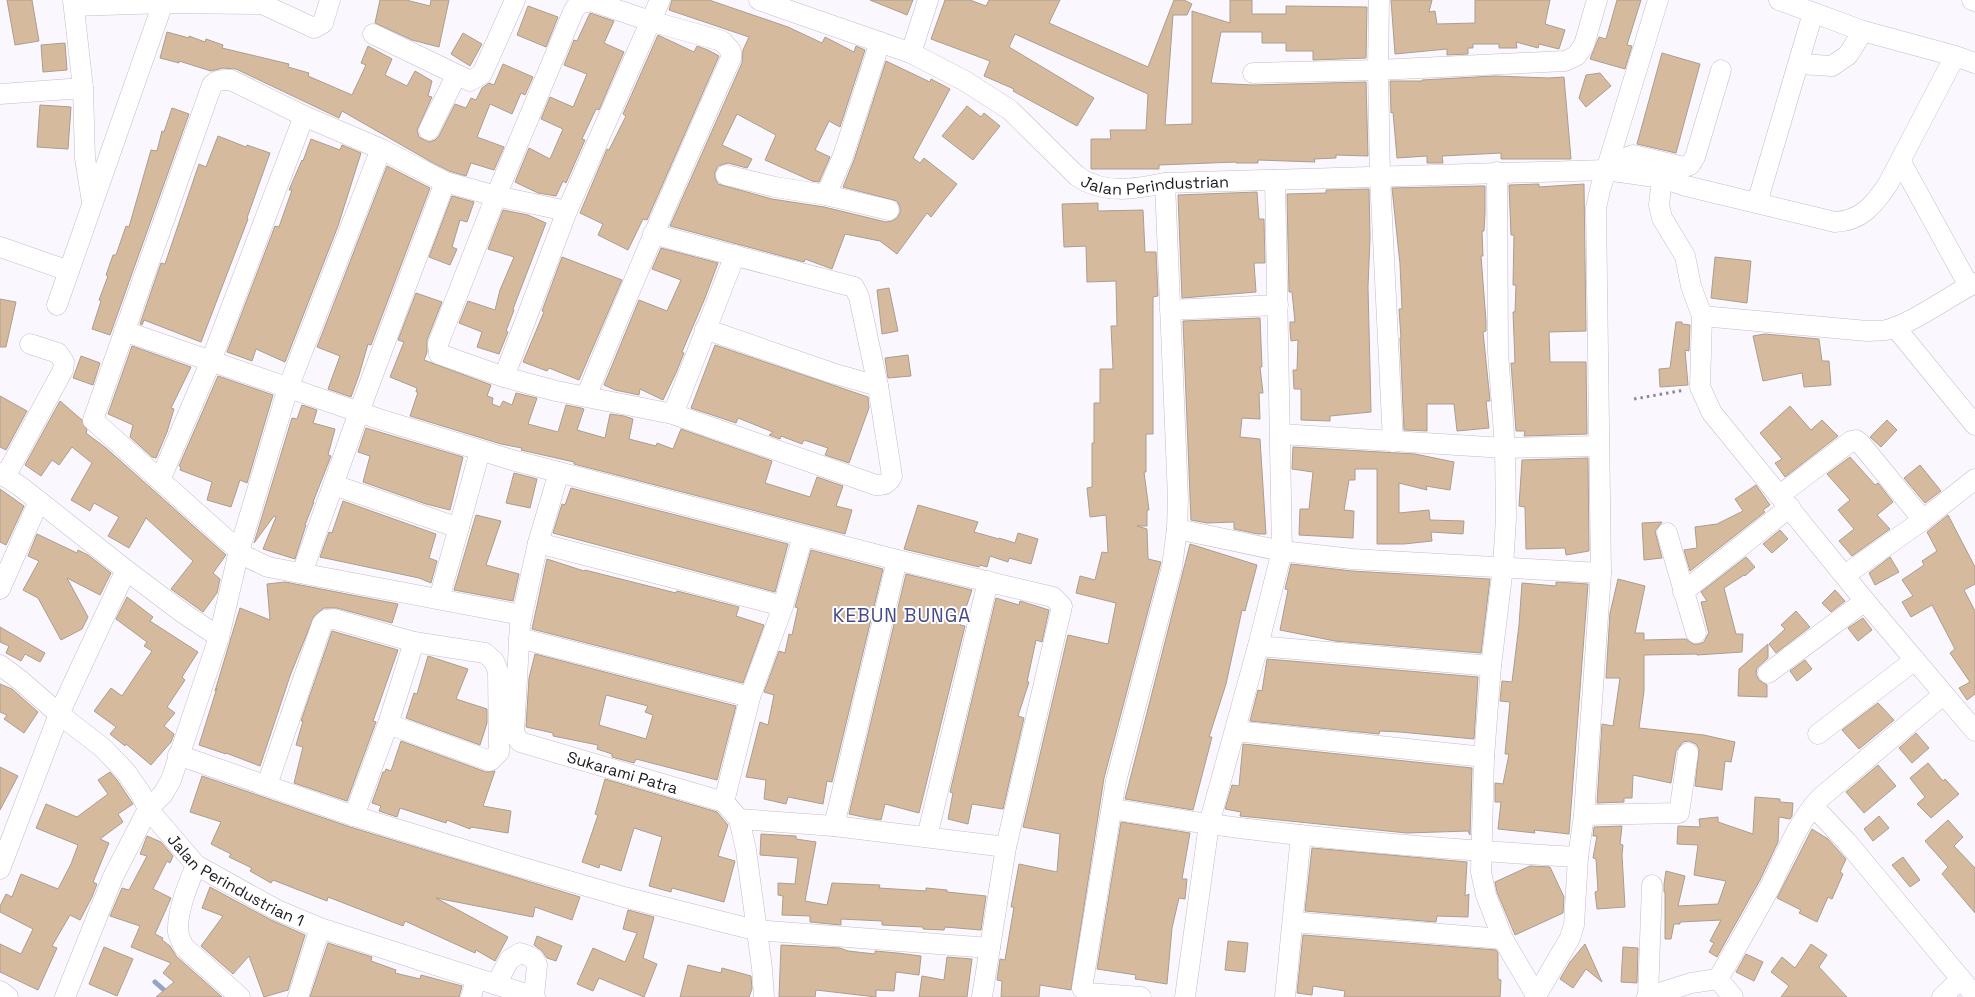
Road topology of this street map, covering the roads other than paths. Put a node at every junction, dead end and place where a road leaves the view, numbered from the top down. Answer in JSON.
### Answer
{"nodes":[{"id":1,"x":330,"y":0,"type":"edge"},
{"id":2,"x":515,"y":0,"type":"edge"},
{"id":3,"x":660,"y":0,"type":"edge"},
{"id":4,"x":759,"y":0,"type":"edge"},
{"id":5,"x":928,"y":0,"type":"edge"},
{"id":6,"x":1379,"y":0,"type":"edge"},
{"id":7,"x":1597,"y":0,"type":"edge"},
{"id":8,"x":1658,"y":0,"type":"edge"},
{"id":9,"x":1779,"y":0,"type":"edge"},
{"id":10,"x":164,"y":1,"type":"edge"},
{"id":11,"x":262,"y":2,"type":"edge"},
{"id":12,"x":73,"y":3,"type":"edge"},
{"id":13,"x":1813,"y":13,"type":"junction"},
{"id":14,"x":650,"y":21,"type":"junction"},
{"id":15,"x":1863,"y":31,"type":"junction"},
{"id":16,"x":373,"y":34,"type":"dead end"},
{"id":17,"x":880,"y":42,"type":"junction"},
{"id":18,"x":911,"y":53,"type":"junction"},
{"id":19,"x":1968,"y":56,"type":"edge"},
{"id":20,"x":1799,"y":64,"type":"junction"},
{"id":21,"x":1378,"y":70,"type":"junction"},
{"id":22,"x":1721,"y":70,"type":"dead end"},
{"id":23,"x":1254,"y":72,"type":"dead end"},
{"id":24,"x":456,"y":76,"type":"junction"},
{"id":25,"x":83,"y":88,"type":"junction"},
{"id":26,"x":0,"y":94,"type":"edge"},
{"id":27,"x":304,"y":116,"type":"junction"},
{"id":28,"x":429,"y":130,"type":"dead end"},
{"id":29,"x":381,"y":149,"type":"junction"},
{"id":30,"x":1901,"y":162,"type":"junction"},
{"id":31,"x":1613,"y":171,"type":"junction"},
{"id":32,"x":1497,"y":172,"type":"junction"},
{"id":33,"x":726,"y":175,"type":"dead end"},
{"id":34,"x":1380,"y":177,"type":"junction"},
{"id":35,"x":1662,"y":178,"type":"junction"},
{"id":36,"x":1275,"y":180,"type":"junction"},
{"id":37,"x":445,"y":182,"type":"junction"},
{"id":38,"x":1165,"y":183,"type":"junction"},
{"id":39,"x":826,"y":195,"type":"junction"},
{"id":40,"x":496,"y":196,"type":"junction"},
{"id":41,"x":1757,"y":203,"type":"junction"},
{"id":42,"x":93,"y":204,"type":"junction"},
{"id":43,"x":889,"y":210,"type":"dead end"},
{"id":44,"x":567,"y":211,"type":"junction"},
{"id":45,"x":653,"y":234,"type":"junction"},
{"id":46,"x":0,"y":247,"type":"edge"},
{"id":47,"x":735,"y":255,"type":"junction"},
{"id":48,"x":69,"y":270,"type":"junction"},
{"id":49,"x":1972,"y":284,"type":"edge"},
{"id":50,"x":1278,"y":305,"type":"junction"},
{"id":51,"x":57,"y":306,"type":"dead end"},
{"id":52,"x":1170,"y":310,"type":"junction"},
{"id":53,"x":1702,"y":316,"type":"junction"},
{"id":54,"x":1895,"y":327,"type":"junction"},
{"id":55,"x":704,"y":329,"type":"junction"},
{"id":56,"x":124,"y":331,"type":"junction"},
{"id":57,"x":30,"y":344,"type":"dead end"},
{"id":58,"x":211,"y":361,"type":"junction"},
{"id":59,"x":504,"y":377,"type":"junction"},
{"id":60,"x":878,"y":386,"type":"junction"},
{"id":61,"x":288,"y":388,"type":"junction"},
{"id":62,"x":586,"y":397,"type":"junction"},
{"id":63,"x":359,"y":412,"type":"junction"},
{"id":64,"x":673,"y":414,"type":"junction"},
{"id":65,"x":1975,"y":425,"type":"edge"},
{"id":66,"x":1280,"y":434,"type":"junction"},
{"id":67,"x":1393,"y":442,"type":"junction"},
{"id":68,"x":1599,"y":446,"type":"junction"},
{"id":69,"x":1505,"y":448,"type":"junction"},
{"id":70,"x":480,"y":450,"type":"junction"},
{"id":71,"x":559,"y":472,"type":"junction"},
{"id":72,"x":3,"y":475,"type":"edge"},
{"id":73,"x":160,"y":480,"type":"junction"},
{"id":74,"x":1975,"y":480,"type":"edge"},
{"id":75,"x":334,"y":485,"type":"junction"},
{"id":76,"x":39,"y":501,"type":"junction"},
{"id":77,"x":1785,"y":501,"type":"junction"},
{"id":78,"x":1923,"y":520,"type":"junction"},
{"id":79,"x":459,"y":528,"type":"junction"},
{"id":80,"x":1177,"y":529,"type":"junction"},
{"id":81,"x":1667,"y":533,"type":"dead end"},
{"id":82,"x":803,"y":536,"type":"junction"},
{"id":83,"x":538,"y":542,"type":"junction"},
{"id":84,"x":240,"y":550,"type":"junction"},
{"id":85,"x":1282,"y":551,"type":"junction"},
{"id":86,"x":896,"y":560,"type":"junction"},
{"id":87,"x":1503,"y":568,"type":"junction"},
{"id":88,"x":126,"y":570,"type":"junction"},
{"id":89,"x":302,"y":573,"type":"junction"},
{"id":90,"x":1601,"y":573,"type":"junction"},
{"id":91,"x":1845,"y":575,"type":"junction"},
{"id":92,"x":988,"y":581,"type":"junction"},
{"id":93,"x":0,"y":588,"type":"edge"},
{"id":94,"x":1683,"y":592,"type":"junction"},
{"id":95,"x":439,"y":600,"type":"junction"},
{"id":96,"x":1865,"y":601,"type":"junction"},
{"id":97,"x":782,"y":606,"type":"junction"},
{"id":98,"x":522,"y":615,"type":"junction"},
{"id":99,"x":1696,"y":633,"type":"dead end"},
{"id":100,"x":219,"y":637,"type":"junction"},
{"id":101,"x":519,"y":638,"type":"junction"},
{"id":102,"x":414,"y":642,"type":"junction"},
{"id":103,"x":1258,"y":646,"type":"junction"},
{"id":104,"x":1915,"y":660,"type":"junction"},
{"id":105,"x":0,"y":666,"type":"edge"},
{"id":106,"x":1491,"y":666,"type":"junction"},
{"id":107,"x":1768,"y":674,"type":"dead end"},
{"id":108,"x":1943,"y":695,"type":"junction"},
{"id":109,"x":750,"y":697,"type":"junction"},
{"id":110,"x":59,"y":714,"type":"junction"},
{"id":111,"x":388,"y":724,"type":"junction"},
{"id":112,"x":1235,"y":731,"type":"junction"},
{"id":113,"x":1975,"y":731,"type":"edge"},
{"id":114,"x":1818,"y":734,"type":"dead end"},
{"id":115,"x":1688,"y":753,"type":"dead end"},
{"id":116,"x":178,"y":755,"type":"junction"},
{"id":117,"x":1484,"y":757,"type":"junction"},
{"id":118,"x":267,"y":785,"type":"junction"},
{"id":119,"x":724,"y":802,"type":"junction"},
{"id":120,"x":1813,"y":806,"type":"junction"},
{"id":121,"x":148,"y":809,"type":"junction"},
{"id":122,"x":1112,"y":809,"type":"junction"},
{"id":123,"x":1584,"y":815,"type":"junction"},
{"id":124,"x":354,"y":816,"type":"junction"},
{"id":125,"x":739,"y":818,"type":"junction"},
{"id":126,"x":1209,"y":824,"type":"junction"},
{"id":127,"x":834,"y":826,"type":"junction"},
{"id":128,"x":1301,"y":835,"type":"junction"},
{"id":129,"x":927,"y":837,"type":"junction"},
{"id":130,"x":1006,"y":847,"type":"junction"},
{"id":131,"x":1481,"y":851,"type":"junction"},
{"id":132,"x":1578,"y":856,"type":"junction"},
{"id":133,"x":196,"y":865,"type":"junction"},
{"id":134,"x":0,"y":869,"type":"edge"},
{"id":135,"x":1652,"y":885,"type":"dead end"},
{"id":136,"x":1293,"y":922,"type":"junction"},
{"id":137,"x":320,"y":928,"type":"junction"},
{"id":138,"x":755,"y":930,"type":"junction"},
{"id":139,"x":1503,"y":939,"type":"junction"},
{"id":140,"x":990,"y":948,"type":"junction"},
{"id":141,"x":1718,"y":979,"type":"junction"},
{"id":142,"x":1961,"y":980,"type":"junction"},
{"id":143,"x":496,"y":985,"type":"junction"},
{"id":144,"x":474,"y":988,"type":"edge"},
{"id":145,"x":0,"y":991,"type":"edge"},
{"id":146,"x":1537,"y":996,"type":"edge"},
{"id":147,"x":1647,"y":996,"type":"edge"},
{"id":148,"x":1975,"y":996,"type":"edge"},
{"id":149,"x":8,"y":997,"type":"edge"},
{"id":150,"x":65,"y":997,"type":"edge"},
{"id":151,"x":240,"y":997,"type":"edge"},
{"id":152,"x":298,"y":997,"type":"edge"},
{"id":153,"x":534,"y":997,"type":"edge"},
{"id":154,"x":764,"y":997,"type":"edge"},
{"id":155,"x":982,"y":997,"type":"edge"},
{"id":156,"x":1140,"y":997,"type":"edge"},
{"id":157,"x":1184,"y":997,"type":"edge"},
{"id":158,"x":1285,"y":997,"type":"edge"},
{"id":159,"x":1733,"y":997,"type":"edge"},
{"id":160,"x":1942,"y":997,"type":"edge"}],
"edges":[{"from":1,"to":11,"type":"street"},
{"from":2,"to":24,"type":"street"},
{"from":3,"to":14,"type":"street"},
{"from":4,"to":17,"type":"street","name":"Jalan Perindustrian"},
{"from":5,"to":18,"type":"street"},
{"from":6,"to":21,"type":"street"},
{"from":7,"to":21,"type":"street"},
{"from":8,"to":31,"type":"street"},
{"from":9,"to":13,"type":"street"},
{"from":10,"to":11,"type":"street"},
{"from":10,"to":12,"type":"street"},
{"from":10,"to":42,"type":"street"},
{"from":12,"to":25,"type":"street"},
{"from":13,"to":15,"type":"street"},
{"from":13,"to":20,"type":"street"},
{"from":14,"to":40,"type":"street"},
{"from":14,"to":44,"type":"street"},
{"from":14,"to":45,"type":"street"},
{"from":15,"to":19,"type":"street"},
{"from":15,"to":20,"type":"street"},
{"from":16,"to":24,"type":"street"},
{"from":17,"to":18,"type":"street","name":"Jalan Perindustrian"},
{"from":17,"to":39,"type":"street"},
{"from":18,"to":38,"type":"street","name":"Jalan Perindustrian"},
{"from":19,"to":30,"type":"street","name":"Jalan Perindustrian"},
{"from":20,"to":41,"type":"street"},
{"from":21,"to":23,"type":"street"},
{"from":21,"to":34,"type":"street"},
{"from":22,"to":31,"type":"street"},
{"from":24,"to":28,"type":"street"},
{"from":25,"to":26,"type":"street"},
{"from":25,"to":42,"type":"street"},
{"from":27,"to":29,"type":"street"},
{"from":27,"to":56,"type":"street"},
{"from":27,"to":58,"type":"street"},
{"from":29,"to":37,"type":"street"},
{"from":29,"to":61,"type":"street"},
{"from":30,"to":41,"type":"street","name":"Jalan Perindustrian"},
{"from":30,"to":49,"type":"street"},
{"from":31,"to":32,"type":"street","name":"Jalan Perindustrian"},
{"from":31,"to":35,"type":"street","name":"Jalan Perindustrian"},
{"from":31,"to":68,"type":"street"},
{"from":32,"to":34,"type":"street","name":"Jalan Perindustrian"},
{"from":32,"to":69,"type":"street"},
{"from":33,"to":39,"type":"street"},
{"from":34,"to":36,"type":"street","name":"Jalan Perindustrian"},
{"from":34,"to":67,"type":"street"},
{"from":35,"to":41,"type":"street","name":"Jalan Perindustrian"},
{"from":35,"to":53,"type":"street"},
{"from":36,"to":38,"type":"street","name":"Jalan Perindustrian"},
{"from":36,"to":50,"type":"street"},
{"from":37,"to":40,"type":"street"},
{"from":37,"to":63,"type":"street"},
{"from":38,"to":52,"type":"street"},
{"from":39,"to":43,"type":"street"},
{"from":40,"to":44,"type":"street"},
{"from":40,"to":59,"type":"street"},
{"from":42,"to":48,"type":"street"},
{"from":44,"to":59,"type":"street"},
{"from":45,"to":47,"type":"street"},
{"from":45,"to":62,"type":"street"},
{"from":46,"to":48,"type":"street"},
{"from":47,"to":55,"type":"street"},
{"from":47,"to":60,"type":"street"},
{"from":48,"to":51,"type":"street"},
{"from":49,"to":54,"type":"street"},
{"from":50,"to":52,"type":"street"},
{"from":50,"to":66,"type":"street"},
{"from":52,"to":80,"type":"street"},
{"from":53,"to":54,"type":"street"},
{"from":53,"to":77,"type":"street"},
{"from":54,"to":65,"type":"street"},
{"from":55,"to":60,"type":"street"},
{"from":55,"to":64,"type":"street"},
{"from":56,"to":58,"type":"street"},
{"from":56,"to":73,"type":"street"},
{"from":57,"to":72,"type":"street"},
{"from":58,"to":61,"type":"street"},
{"from":58,"to":73,"type":"street"},
{"from":59,"to":62,"type":"street"},
{"from":60,"to":64,"type":"street"},
{"from":61,"to":63,"type":"street"},
{"from":61,"to":84,"type":"street"},
{"from":62,"to":64,"type":"street"},
{"from":63,"to":70,"type":"street"},
{"from":63,"to":75,"type":"street"},
{"from":66,"to":67,"type":"street"},
{"from":66,"to":85,"type":"street"},
{"from":67,"to":69,"type":"street"},
{"from":68,"to":69,"type":"street"},
{"from":68,"to":90,"type":"street"},
{"from":69,"to":87,"type":"street"},
{"from":70,"to":71,"type":"street"},
{"from":70,"to":79,"type":"street"},
{"from":71,"to":82,"type":"street"},
{"from":71,"to":83,"type":"street"},
{"from":72,"to":76,"type":"street"},
{"from":73,"to":84,"type":"street"},
{"from":74,"to":78,"type":"street"},
{"from":75,"to":79,"type":"street"},
{"from":75,"to":89,"type":"street"},
{"from":76,"to":88,"type":"street"},
{"from":76,"to":93,"type":"street"},
{"from":77,"to":78,"type":"street"},
{"from":77,"to":91,"type":"street"},
{"from":77,"to":94,"type":"street"},
{"from":78,"to":91,"type":"street"},
{"from":79,"to":95,"type":"street"},
{"from":80,"to":85,"type":"street"},
{"from":80,"to":122,"type":"street"},
{"from":81,"to":94,"type":"street"},
{"from":82,"to":86,"type":"street"},
{"from":82,"to":97,"type":"street"},
{"from":83,"to":97,"type":"street"},
{"from":83,"to":98,"type":"street"},
{"from":84,"to":89,"type":"street"},
{"from":84,"to":100,"type":"street"},
{"from":85,"to":87,"type":"street"},
{"from":85,"to":103,"type":"street"},
{"from":86,"to":92,"type":"street"},
{"from":86,"to":127,"type":"street"},
{"from":87,"to":90,"type":"street"},
{"from":87,"to":106,"type":"street"},
{"from":88,"to":100,"type":"street"},
{"from":88,"to":110,"type":"street"},
{"from":89,"to":95,"type":"street"},
{"from":90,"to":123,"type":"street"},
{"from":91,"to":96,"type":"street"},
{"from":92,"to":129,"type":"street"},
{"from":92,"to":130,"type":"street"},
{"from":94,"to":99,"type":"street"},
{"from":95,"to":98,"type":"street"},
{"from":96,"to":104,"type":"street"},
{"from":96,"to":107,"type":"street"},
{"from":97,"to":109,"type":"street"},
{"from":98,"to":101,"type":"street"},
{"from":100,"to":116,"type":"street"},
{"from":101,"to":109,"type":"street"},
{"from":101,"to":119,"type":"street","name":"Sukarami Patra"},
{"from":102,"to":111,"type":"street"},
{"from":102,"to":111,"type":"street"},
{"from":102,"to":118,"type":"street"},
{"from":103,"to":106,"type":"street"},
{"from":103,"to":112,"type":"street"},
{"from":104,"to":108,"type":"street"},
{"from":104,"to":114,"type":"street"},
{"from":105,"to":110,"type":"street","name":"Jalan Perindustrian 1"},
{"from":106,"to":117,"type":"street"},
{"from":108,"to":113,"type":"street"},
{"from":108,"to":120,"type":"street"},
{"from":109,"to":119,"type":"street"},
{"from":110,"to":121,"type":"street","name":"Jalan Perindustrian 1"},
{"from":110,"to":134,"type":"street"},
{"from":111,"to":124,"type":"street"},
{"from":112,"to":117,"type":"street"},
{"from":112,"to":126,"type":"street"},
{"from":115,"to":123,"type":"street"},
{"from":116,"to":118,"type":"street"},
{"from":116,"to":121,"type":"street"},
{"from":117,"to":131,"type":"street"},
{"from":118,"to":124,"type":"street"},
{"from":119,"to":125,"type":"street"},
{"from":120,"to":141,"type":"street"},
{"from":120,"to":142,"type":"street"},
{"from":121,"to":133,"type":"street","name":"Jalan Perindustrian 1"},
{"from":121,"to":150,"type":"street"},
{"from":122,"to":126,"type":"street"},
{"from":122,"to":156,"type":"street"},
{"from":123,"to":132,"type":"street"},
{"from":124,"to":138,"type":"street"},
{"from":125,"to":127,"type":"street"},
{"from":125,"to":138,"type":"street"},
{"from":126,"to":128,"type":"street"},
{"from":126,"to":157,"type":"street"},
{"from":127,"to":129,"type":"street"},
{"from":128,"to":131,"type":"street"},
{"from":128,"to":136,"type":"street"},
{"from":129,"to":130,"type":"street"},
{"from":130,"to":140,"type":"street"},
{"from":131,"to":132,"type":"street"},
{"from":131,"to":139,"type":"street"},
{"from":132,"to":146,"type":"street"},
{"from":133,"to":137,"type":"street","name":"Jalan Perindustrian 1"},
{"from":133,"to":151,"type":"street"},
{"from":135,"to":147,"type":"street"},
{"from":136,"to":139,"type":"street"},
{"from":136,"to":158,"type":"street"},
{"from":137,"to":144,"type":"street","name":"Jalan Perindustrian 1"},
{"from":137,"to":152,"type":"street"},
{"from":138,"to":140,"type":"street"},
{"from":138,"to":154,"type":"street"},
{"from":139,"to":146,"type":"street"},
{"from":140,"to":155,"type":"street"},
{"from":141,"to":147,"type":"street"},
{"from":141,"to":159,"type":"street"},
{"from":142,"to":148,"type":"street"},
{"from":142,"to":160,"type":"street"},
{"from":143,"to":144,"type":"street","name":"Jalan Perindustrian 1"},
{"from":143,"to":153,"type":"street","name":"Jalan Perindustrian 1"},
{"from":143,"to":153,"type":"street"},
{"from":145,"to":149,"type":"street"}]}
